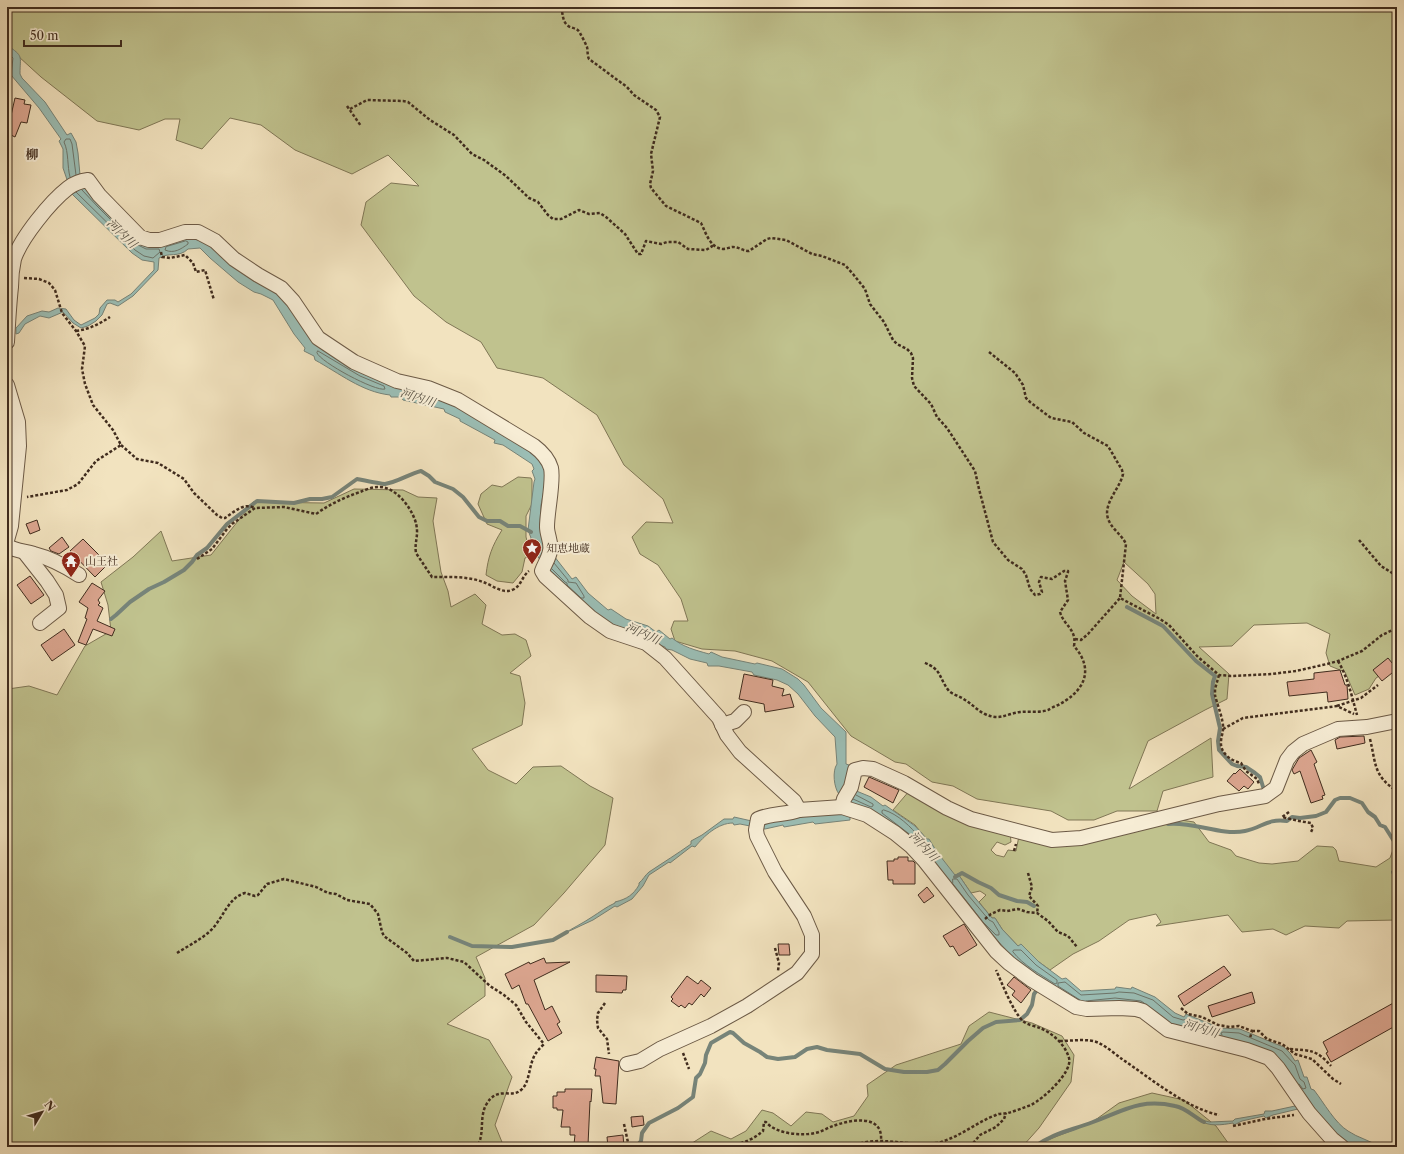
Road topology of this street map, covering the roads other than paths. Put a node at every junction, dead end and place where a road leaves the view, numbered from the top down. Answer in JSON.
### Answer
{"nodes":[{"id":1,"x":7,"y":342,"type":"edge"},
{"id":2,"x":7,"y":385,"type":"edge"},
{"id":3,"x":7,"y":540,"type":"edge"},
{"id":4,"x":7,"y":546,"type":"edge"},
{"id":5,"x":25,"y":553,"type":"junction"},
{"id":6,"x":79,"y":575,"type":"dead end"},
{"id":7,"x":40,"y":623,"type":"dead end"},
{"id":8,"x":744,"y":712,"type":"dead end"},
{"id":9,"x":1397,"y":722,"type":"edge"},
{"id":10,"x":722,"y":725,"type":"junction"},
{"id":11,"x":848,"y":802,"type":"junction"},
{"id":12,"x":799,"y":810,"type":"junction"},
{"id":13,"x":627,"y":1064,"type":"dead end"},
{"id":14,"x":1342,"y":1147,"type":"edge"}],
"edges":[{"from":1,"to":10,"type":"street"},
{"from":2,"to":3,"type":"street"},
{"from":4,"to":5,"type":"street"},
{"from":5,"to":6,"type":"street"},
{"from":5,"to":7,"type":"street"},
{"from":8,"to":10,"type":"street"},
{"from":9,"to":11,"type":"street"},
{"from":10,"to":12,"type":"street"},
{"from":11,"to":12,"type":"street"},
{"from":11,"to":14,"type":"street"},
{"from":12,"to":13,"type":"street"}]}
